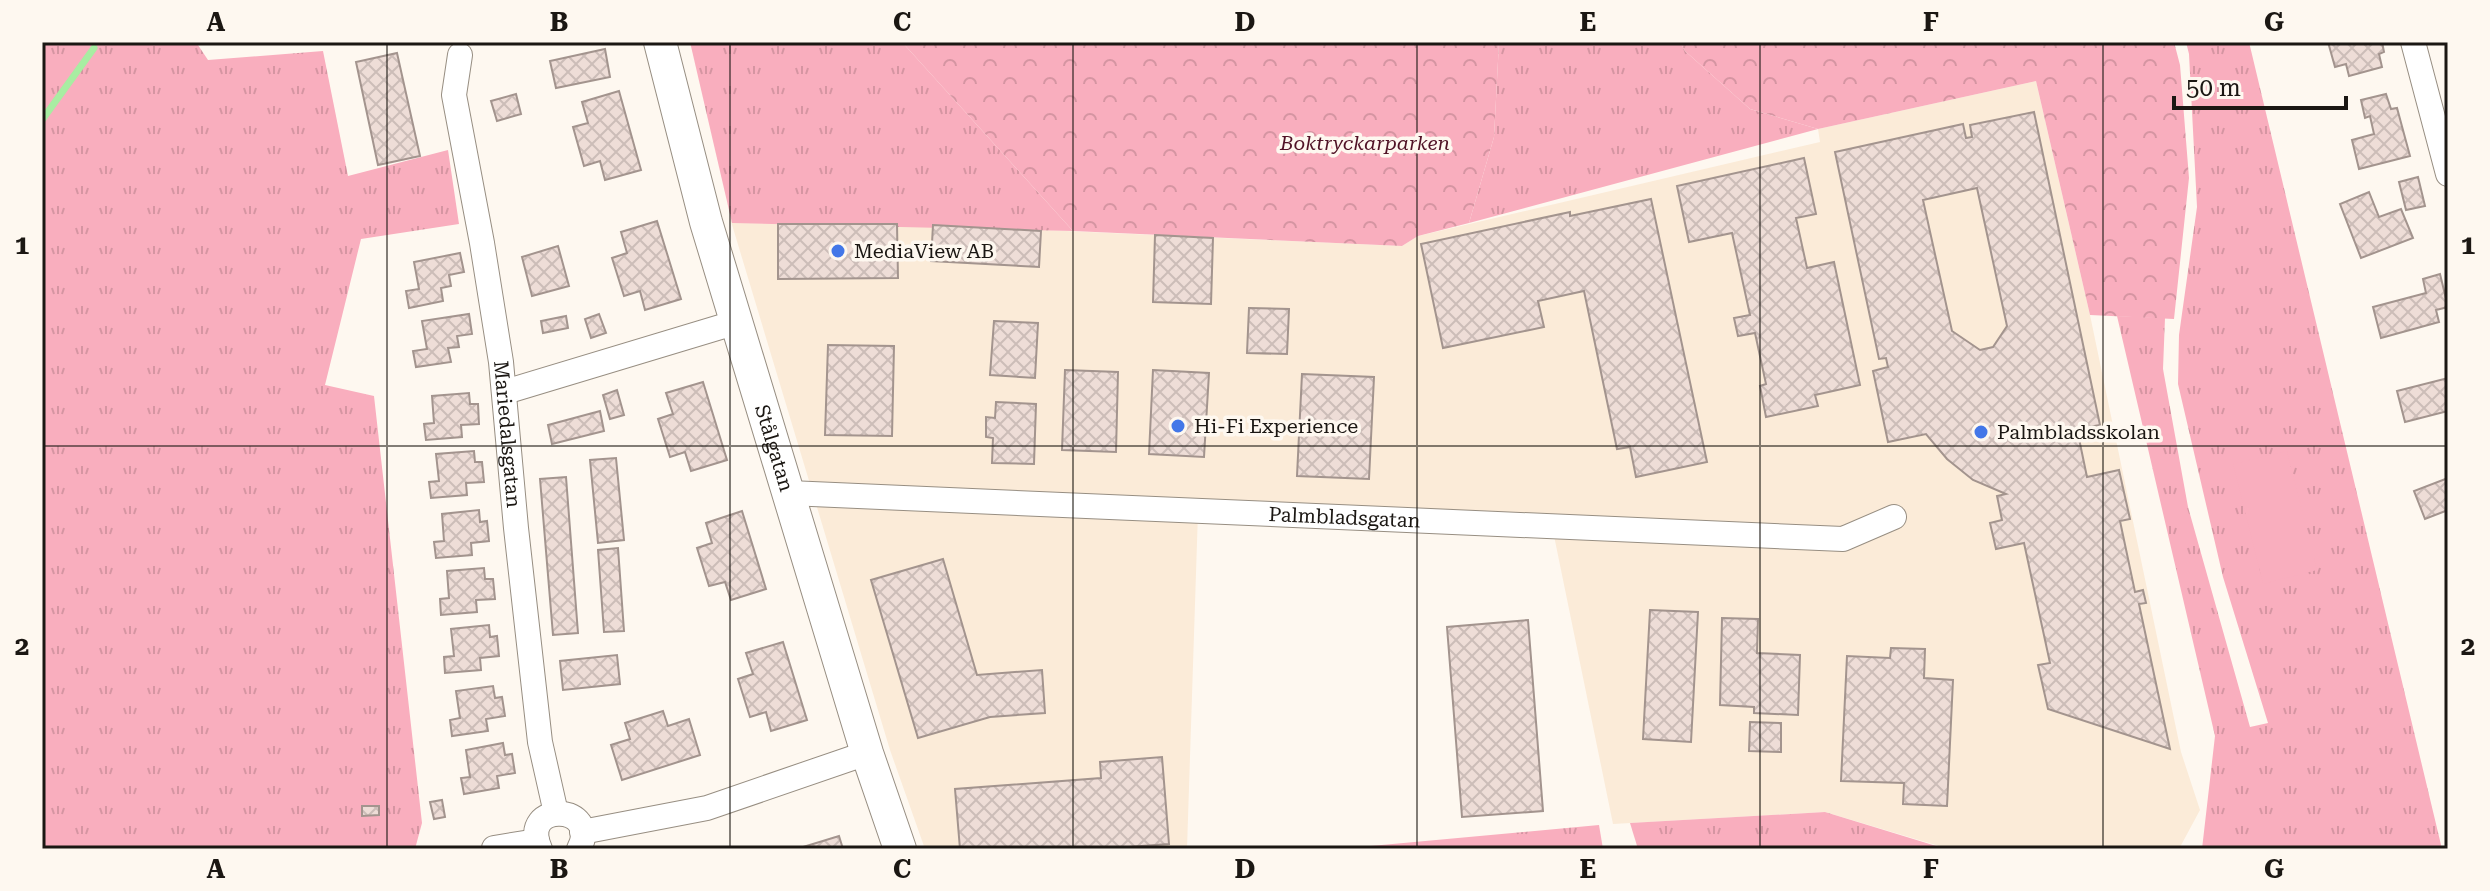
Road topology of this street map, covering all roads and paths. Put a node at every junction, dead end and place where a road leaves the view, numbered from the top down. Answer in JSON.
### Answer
{"nodes":[{"id":1,"x":660,"y":42,"type":"edge"},
{"id":2,"x":2413,"y":42,"type":"edge"},
{"id":3,"x":460,"y":55,"type":"dead end"},
{"id":4,"x":2448,"y":174,"type":"edge"},
{"id":5,"x":737,"y":322,"type":"junction"},
{"id":6,"x":505,"y":392,"type":"junction"},
{"id":7,"x":789,"y":493,"type":"junction"},
{"id":8,"x":1894,"y":517,"type":"dead end"},
{"id":9,"x":867,"y":753,"type":"junction"},
{"id":10,"x":556,"y":813,"type":"junction"},
{"id":11,"x":580,"y":840,"type":"edge"},
{"id":12,"x":538,"y":845,"type":"edge"},
{"id":13,"x":494,"y":848,"type":"edge"},
{"id":14,"x":900,"y":849,"type":"edge"}],
"edges":[{"from":1,"to":5,"type":"street","name":"Stålgatan"},
{"from":2,"to":4,"type":"street"},
{"from":3,"to":6,"type":"street","name":"Mariedalsgatan"},
{"from":5,"to":6,"type":"street"},
{"from":5,"to":7,"type":"street","name":"Stålgatan"},
{"from":6,"to":10,"type":"street","name":"Mariedalsgatan"},
{"from":7,"to":8,"type":"street","name":"Palmbladsgatan"},
{"from":7,"to":9,"type":"street","name":"Stålgatan"},
{"from":9,"to":11,"type":"street"},
{"from":9,"to":14,"type":"street","name":"Stålgatan"},
{"from":10,"to":11,"type":"street"},
{"from":10,"to":12,"type":"street"},
{"from":12,"to":13,"type":"street"}]}
